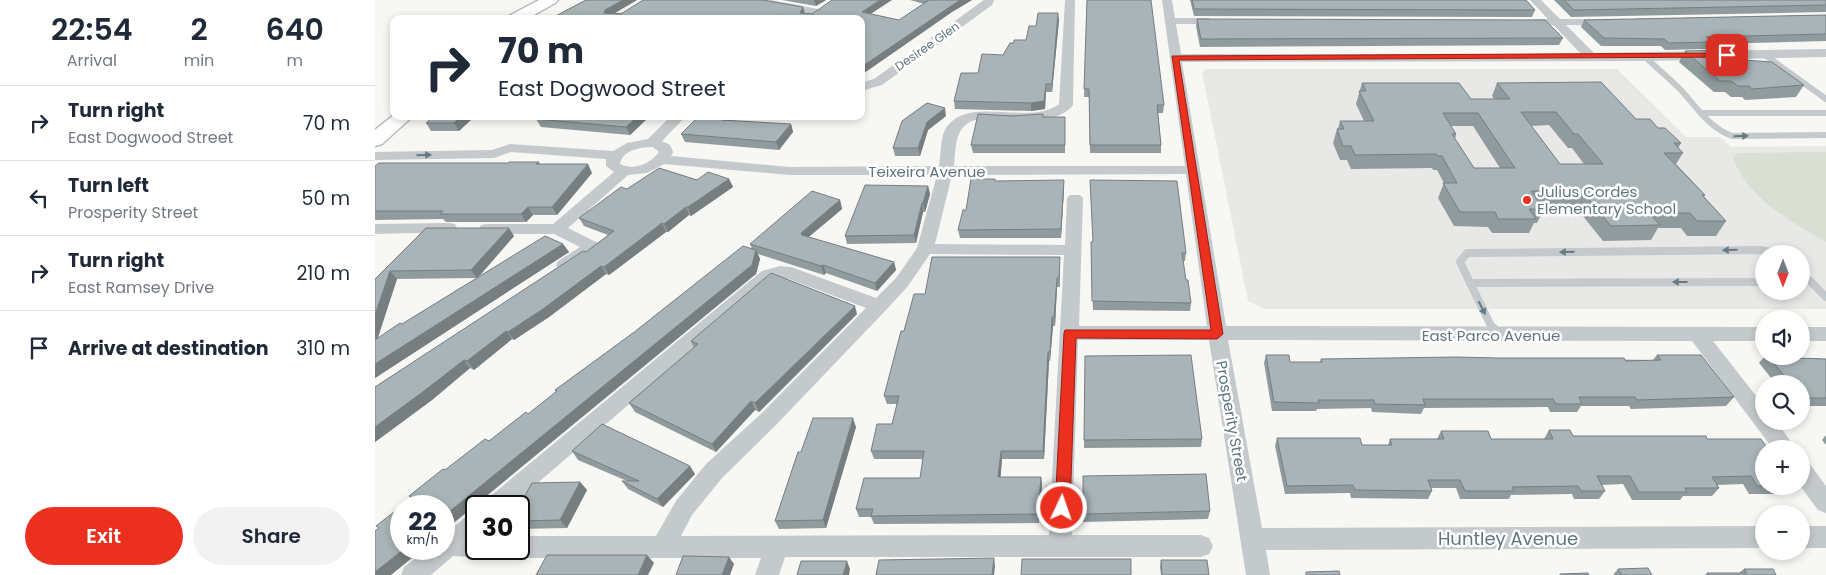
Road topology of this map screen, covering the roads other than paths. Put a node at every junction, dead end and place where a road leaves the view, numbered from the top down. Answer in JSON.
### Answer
{"nodes":[{"id":1,"x":557,"y":0,"type":"edge"},
{"id":2,"x":753,"y":0,"type":"edge"},
{"id":3,"x":989,"y":0,"type":"edge"},
{"id":4,"x":1070,"y":0,"type":"edge"},
{"id":5,"x":1167,"y":0,"type":"edge"},
{"id":6,"x":1535,"y":0,"type":"edge"},
{"id":7,"x":830,"y":4,"type":"edge"},
{"id":8,"x":818,"y":12,"type":"junction"},
{"id":9,"x":524,"y":15,"type":"edge"},
{"id":10,"x":538,"y":15,"type":"edge"},
{"id":11,"x":813,"y":15,"type":"edge"},
{"id":12,"x":1169,"y":21,"type":"junction"},
{"id":13,"x":1219,"y":21,"type":"edge"},
{"id":14,"x":1526,"y":22,"type":"edge"},
{"id":15,"x":1556,"y":22,"type":"junction"},
{"id":16,"x":1602,"y":22,"type":"edge"},
{"id":17,"x":1826,"y":52,"type":"edge"},
{"id":18,"x":1765,"y":55,"type":"junction"},
{"id":19,"x":1591,"y":57,"type":"junction"},
{"id":20,"x":1645,"y":57,"type":"junction"},
{"id":21,"x":1175,"y":58,"type":"junction"},
{"id":22,"x":865,"y":86,"type":"edge"},
{"id":23,"x":1826,"y":99,"type":"edge"},
{"id":24,"x":390,"y":109,"type":"edge"},
{"id":25,"x":1701,"y":113,"type":"junction"},
{"id":26,"x":1826,"y":113,"type":"edge"},
{"id":27,"x":400,"y":120,"type":"edge"},
{"id":28,"x":675,"y":120,"type":"edge"},
{"id":29,"x":375,"y":121,"type":"edge"},
{"id":30,"x":1826,"y":135,"type":"edge"},
{"id":31,"x":375,"y":142,"type":"edge"},
{"id":32,"x":652,"y":143,"type":"junction"},
{"id":33,"x":510,"y":148,"type":"junction"},
{"id":34,"x":615,"y":155,"type":"junction"},
{"id":35,"x":375,"y":156,"type":"edge"},
{"id":36,"x":661,"y":159,"type":"junction"},
{"id":37,"x":946,"y":170,"type":"junction"},
{"id":38,"x":1192,"y":170,"type":"junction"},
{"id":39,"x":624,"y":171,"type":"junction"},
{"id":40,"x":1075,"y":198,"type":"dead end"},
{"id":41,"x":375,"y":229,"type":"edge"},
{"id":42,"x":557,"y":229,"type":"junction"},
{"id":43,"x":925,"y":249,"type":"junction"},
{"id":44,"x":1073,"y":250,"type":"junction"},
{"id":45,"x":1755,"y":250,"type":"edge"},
{"id":46,"x":552,"y":273,"type":"edge"},
{"id":47,"x":1755,"y":282,"type":"edge"},
{"id":48,"x":1811,"y":282,"type":"edge"},
{"id":49,"x":1470,"y":284,"type":"junction"},
{"id":50,"x":1826,"y":297,"type":"edge"},
{"id":51,"x":880,"y":306,"type":"junction"},
{"id":52,"x":1070,"y":333,"type":"junction"},
{"id":53,"x":1217,"y":334,"type":"junction"},
{"id":54,"x":1697,"y":334,"type":"junction"},
{"id":55,"x":1755,"y":334,"type":"edge"},
{"id":56,"x":1810,"y":334,"type":"edge"},
{"id":57,"x":1826,"y":334,"type":"edge"},
{"id":58,"x":1496,"y":335,"type":"junction"},
{"id":59,"x":1755,"y":409,"type":"edge"},
{"id":60,"x":1810,"y":482,"type":"edge"},
{"id":61,"x":508,"y":495,"type":"edge"},
{"id":62,"x":1826,"y":503,"type":"edge"},
{"id":63,"x":465,"y":531,"type":"edge"},
{"id":64,"x":1810,"y":537,"type":"edge"},
{"id":65,"x":1826,"y":537,"type":"edge"},
{"id":66,"x":1755,"y":538,"type":"edge"},
{"id":67,"x":1253,"y":539,"type":"junction"},
{"id":68,"x":455,"y":540,"type":"edge"},
{"id":69,"x":1060,"y":546,"type":"junction"},
{"id":70,"x":1201,"y":546,"type":"dead end"},
{"id":71,"x":530,"y":547,"type":"edge"},
{"id":72,"x":662,"y":547,"type":"junction"},
{"id":73,"x":776,"y":547,"type":"junction"},
{"id":74,"x":431,"y":560,"type":"edge"},
{"id":75,"x":413,"y":575,"type":"edge"},
{"id":76,"x":767,"y":575,"type":"edge"},
{"id":77,"x":1258,"y":575,"type":"edge"}],
"edges":[{"from":1,"to":9,"type":"street"},
{"from":1,"to":10,"type":"street"},
{"from":2,"to":8,"type":"street"},
{"from":3,"to":22,"type":"street","name":"Desiree Glen"},
{"from":4,"to":37,"type":"street"},
{"from":5,"to":12,"type":"street","name":"Prosperity Street"},
{"from":6,"to":15,"type":"street"},
{"from":7,"to":8,"type":"street"},
{"from":8,"to":11,"type":"street"},
{"from":12,"to":13,"type":"lane"},
{"from":12,"to":21,"type":"street","name":"Prosperity Street"},
{"from":14,"to":15,"type":"lane"},
{"from":15,"to":16,"type":"lane"},
{"from":15,"to":19,"type":"street"},
{"from":17,"to":18,"type":"street"},
{"from":18,"to":20,"type":"street"},
{"from":18,"to":23,"type":"lane"},
{"from":19,"to":20,"type":"street"},
{"from":19,"to":21,"type":"street"},
{"from":20,"to":25,"type":"lane"},
{"from":21,"to":38,"type":"street","name":"Prosperity Street"},
{"from":24,"to":29,"type":"street"},
{"from":25,"to":26,"type":"lane"},
{"from":25,"to":30,"type":"lane","one_way":true},
{"from":27,"to":31,"type":"street"},
{"from":28,"to":32,"type":"street"},
{"from":31,"to":33,"type":"street"},
{"from":32,"to":34,"type":"street"},
{"from":32,"to":36,"type":"street"},
{"from":33,"to":34,"type":"street"},
{"from":35,"to":33,"type":"street","one_way":true},
{"from":34,"to":39,"type":"street"},
{"from":36,"to":37,"type":"street","name":"Teixeira Avenue"},
{"from":36,"to":39,"type":"street"},
{"from":37,"to":38,"type":"street","name":"Teixeira Avenue"},
{"from":37,"to":43,"type":"street"},
{"from":38,"to":53,"type":"street","name":"Prosperity Street"},
{"from":39,"to":42,"type":"street"},
{"from":40,"to":44,"type":"street"},
{"from":41,"to":42,"type":"street"},
{"from":42,"to":46,"type":"street"},
{"from":43,"to":44,"type":"street"},
{"from":43,"to":51,"type":"street"},
{"from":44,"to":52,"type":"street"},
{"from":45,"to":49,"type":"lane","one_way":true},
{"from":47,"to":49,"type":"lane","one_way":true},
{"from":48,"to":50,"type":"lane"},
{"from":49,"to":58,"type":"lane","one_way":true},
{"from":51,"to":61,"type":"street"},
{"from":51,"to":72,"type":"street"},
{"from":52,"to":53,"type":"street","name":"East Parco Avenue"},
{"from":52,"to":69,"type":"street"},
{"from":53,"to":58,"type":"street","name":"East Parco Avenue"},
{"from":53,"to":67,"type":"street","name":"Prosperity Street"},
{"from":54,"to":55,"type":"street","name":"East Parco Avenue"},
{"from":54,"to":58,"type":"street","name":"East Parco Avenue"},
{"from":54,"to":59,"type":"street"},
{"from":56,"to":57,"type":"street"},
{"from":60,"to":62,"type":"street"},
{"from":63,"to":68,"type":"street"},
{"from":64,"to":65,"type":"street"},
{"from":66,"to":67,"type":"street","name":"Huntley Avenue"},
{"from":67,"to":77,"type":"street","name":"Prosperity Street"},
{"from":69,"to":70,"type":"street"},
{"from":69,"to":73,"type":"street"},
{"from":71,"to":72,"type":"street"},
{"from":72,"to":73,"type":"street"},
{"from":73,"to":76,"type":"street"},
{"from":74,"to":75,"type":"street"}]}
